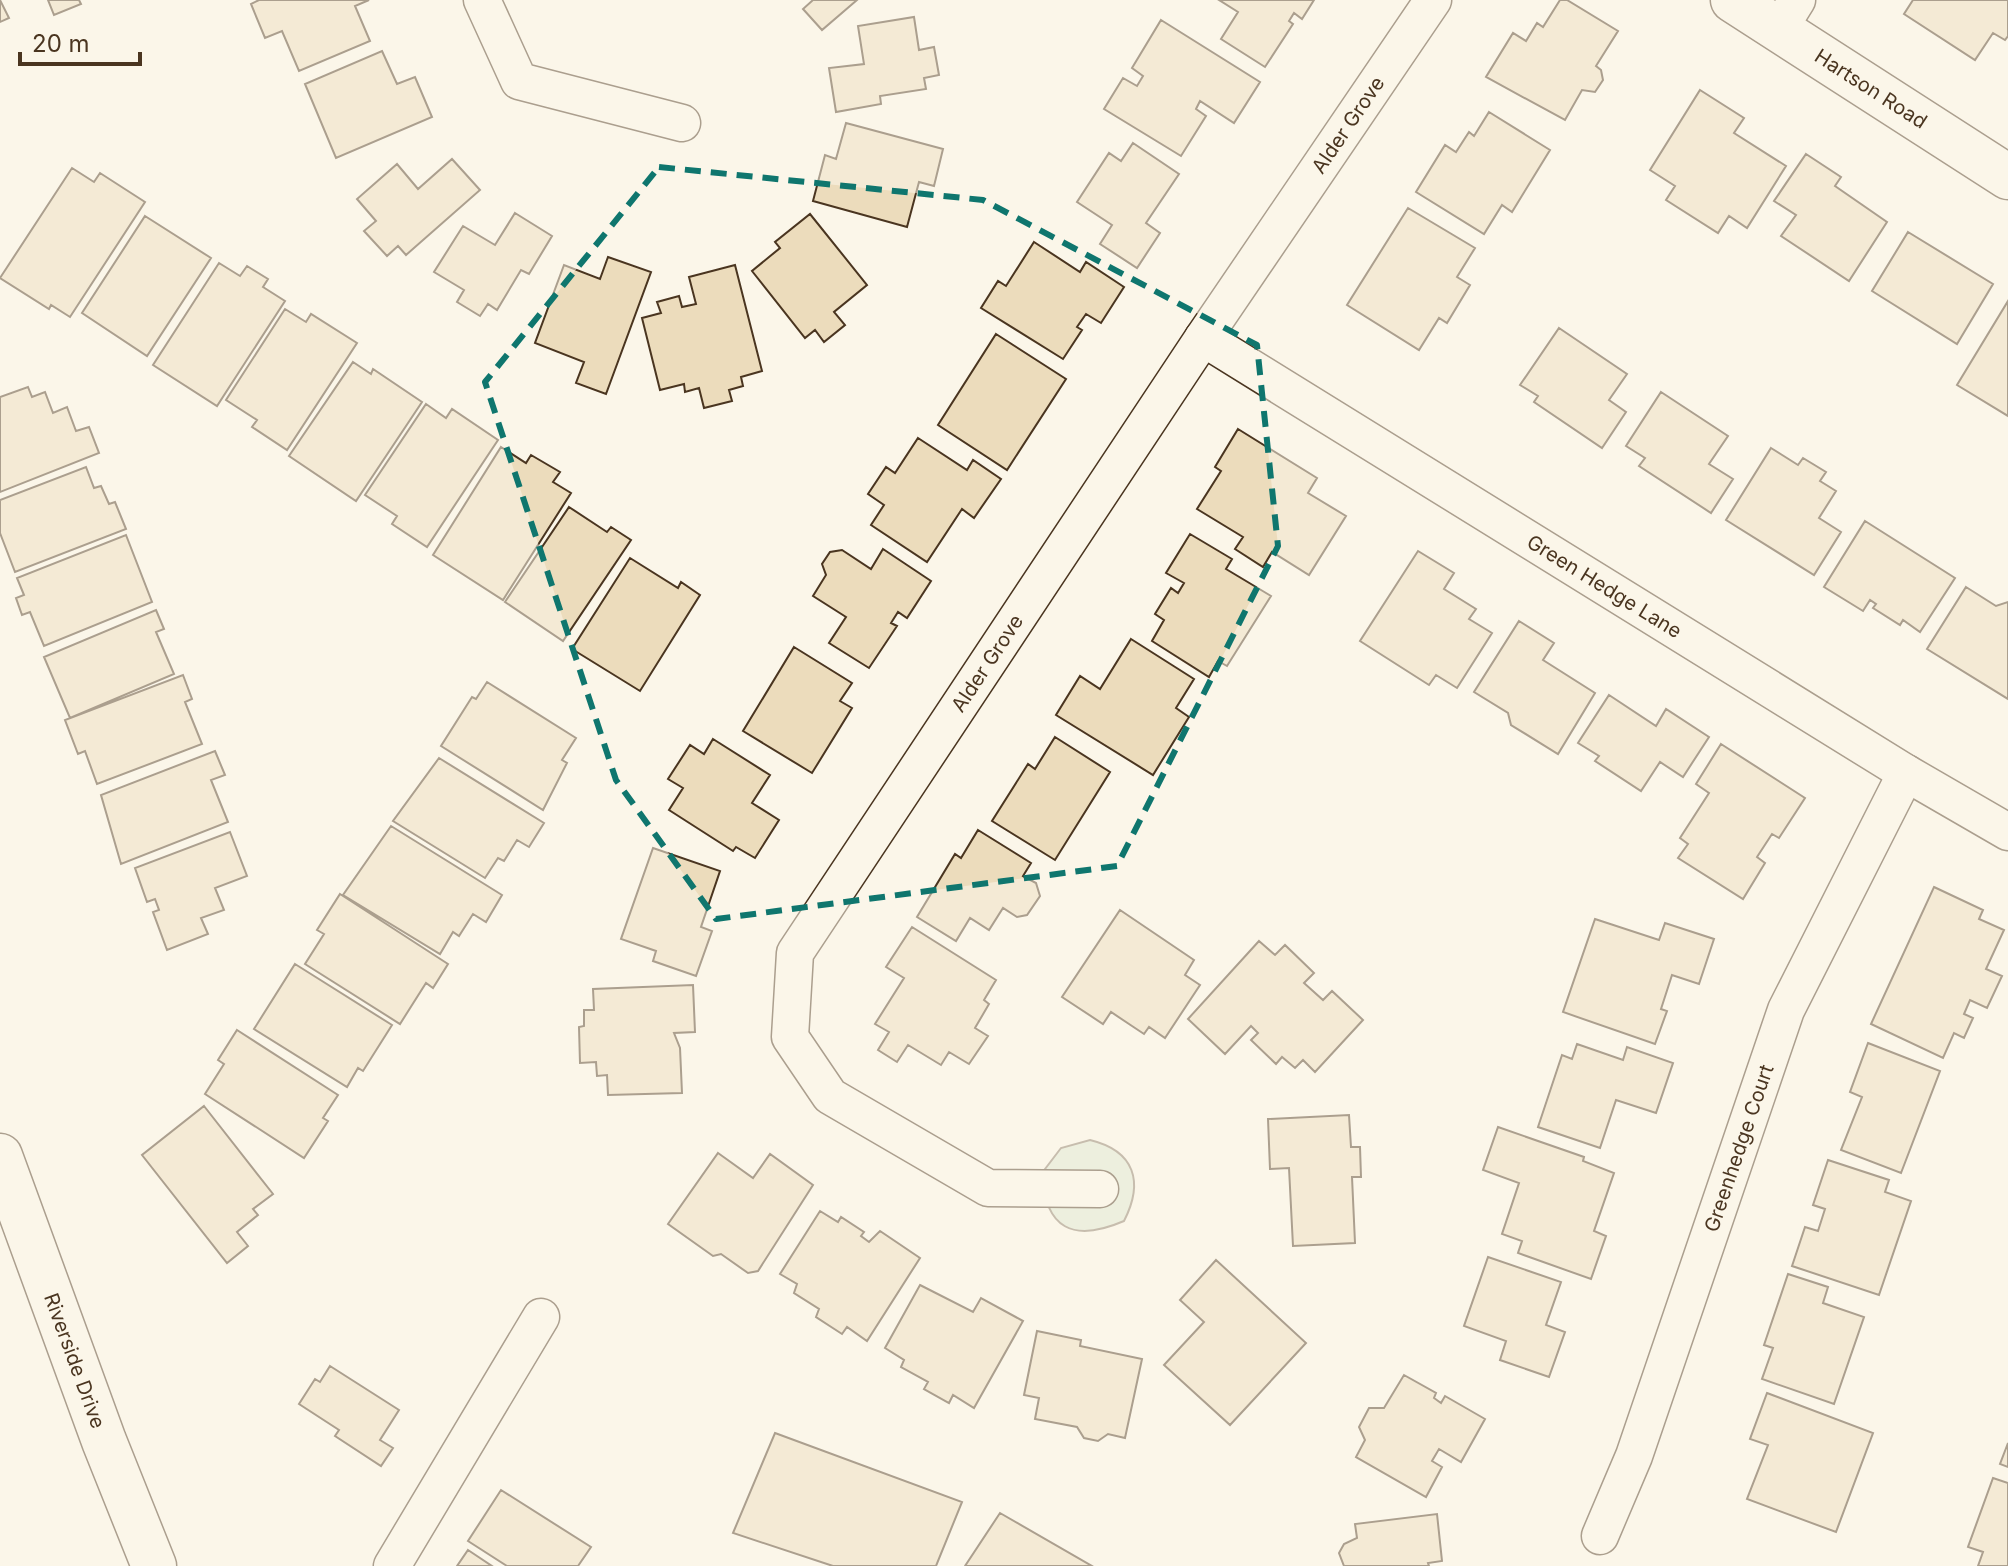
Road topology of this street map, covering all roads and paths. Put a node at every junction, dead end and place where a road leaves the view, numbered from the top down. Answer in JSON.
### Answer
{"nodes":[{"id":1,"x":482,"y":0,"type":"edge"},
{"id":2,"x":1433,"y":0,"type":"edge"},
{"id":3,"x":1733,"y":0,"type":"edge"},
{"id":4,"x":1788,"y":15,"type":"edge"},
{"id":5,"x":682,"y":123,"type":"dead end"},
{"id":6,"x":2008,"y":177,"type":"edge"},
{"id":7,"x":1203,"y":338,"type":"junction"},
{"id":8,"x":1906,"y":773,"type":"junction"},
{"id":9,"x":2008,"y":832,"type":"edge"},
{"id":10,"x":0,"y":1156,"type":"edge"},
{"id":11,"x":1100,"y":1189,"type":"dead end"},
{"id":12,"x":541,"y":1317,"type":"dead end"},
{"id":13,"x":1600,"y":1536,"type":"dead end"},
{"id":14,"x":154,"y":1566,"type":"edge"},
{"id":15,"x":392,"y":1566,"type":"edge"}],
"edges":[{"from":1,"to":5,"type":"street"},
{"from":2,"to":7,"type":"street","name":"Alder Grove"},
{"from":3,"to":4,"type":"main road","name":"Hartson Road"},
{"from":4,"to":6,"type":"main road","name":"Hartson Road"},
{"from":7,"to":8,"type":"street","name":"Green Hedge Lane"},
{"from":7,"to":11,"type":"street","name":"Alder Grove"},
{"from":8,"to":9,"type":"street","name":"Green Hedge Lane"},
{"from":8,"to":13,"type":"street","name":"Greenhedge Court"},
{"from":10,"to":14,"type":"main road","name":"Riverside Drive"},
{"from":12,"to":15,"type":"street"}]}
